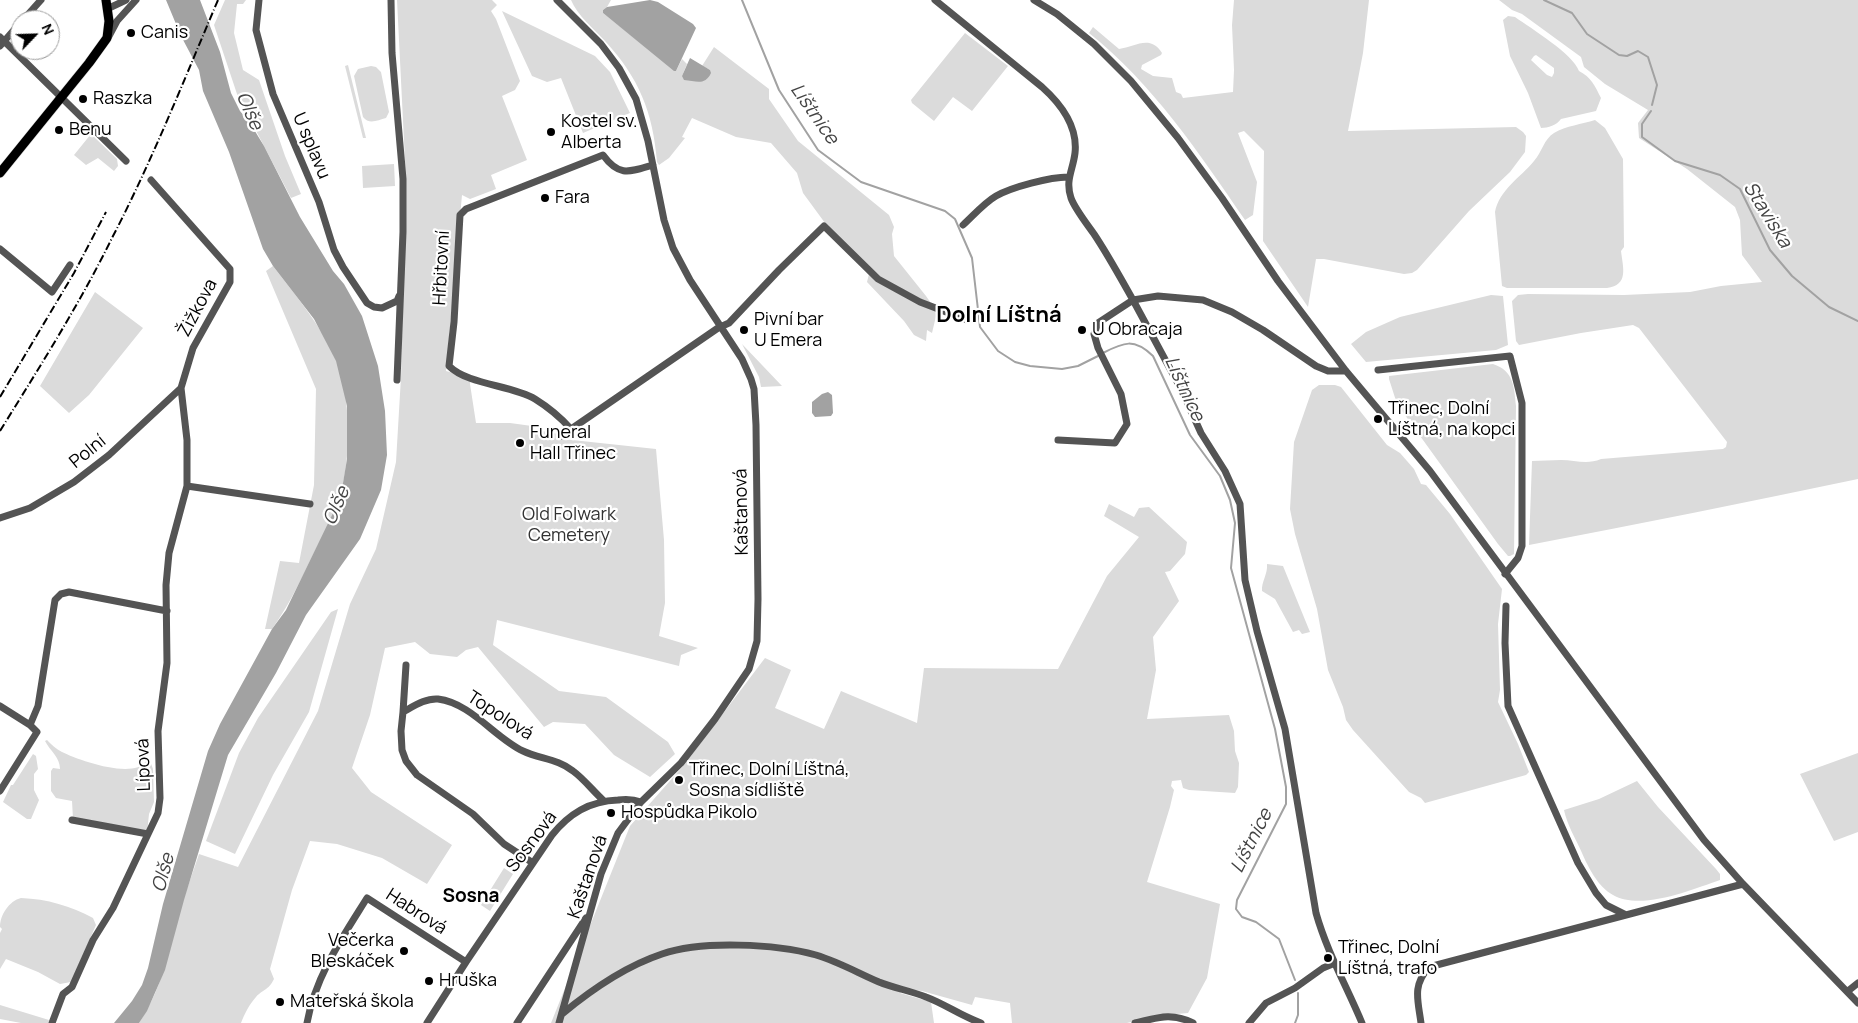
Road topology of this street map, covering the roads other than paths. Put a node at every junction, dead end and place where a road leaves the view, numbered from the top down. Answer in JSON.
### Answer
{"nodes":[{"id":1,"x":41,"y":0,"type":"edge"},
{"id":2,"x":126,"y":0,"type":"edge"},
{"id":3,"x":136,"y":0,"type":"edge"},
{"id":4,"x":259,"y":0,"type":"edge"},
{"id":5,"x":391,"y":0,"type":"edge"},
{"id":6,"x":557,"y":0,"type":"edge"},
{"id":7,"x":935,"y":0,"type":"edge"},
{"id":8,"x":1034,"y":0,"type":"edge"},
{"id":9,"x":106,"y":4,"type":"edge"},
{"id":10,"x":32,"y":10,"type":"edge"},
{"id":11,"x":107,"y":38,"type":"junction"},
{"id":12,"x":1,"y":41,"type":"edge"},
{"id":13,"x":61,"y":97,"type":"junction"},
{"id":14,"x":126,"y":160,"type":"dead end"},
{"id":15,"x":653,"y":165,"type":"junction"},
{"id":16,"x":0,"y":173,"type":"edge"},
{"id":17,"x":1068,"y":178,"type":"junction"},
{"id":18,"x":151,"y":180,"type":"dead end"},
{"id":19,"x":963,"y":225,"type":"dead end"},
{"id":20,"x":0,"y":249,"type":"edge"},
{"id":21,"x":70,"y":266,"type":"dead end"},
{"id":22,"x":400,"y":293,"type":"junction"},
{"id":23,"x":1133,"y":300,"type":"junction"},
{"id":24,"x":967,"y":320,"type":"dead end"},
{"id":25,"x":722,"y":326,"type":"junction"},
{"id":26,"x":1378,"y":370,"type":"dead end"},
{"id":27,"x":1346,"y":371,"type":"junction"},
{"id":28,"x":397,"y":380,"type":"dead end"},
{"id":29,"x":181,"y":388,"type":"junction"},
{"id":30,"x":571,"y":429,"type":"junction"},
{"id":31,"x":561,"y":436,"type":"dead end"},
{"id":32,"x":1058,"y":440,"type":"dead end"},
{"id":33,"x":186,"y":486,"type":"junction"},
{"id":34,"x":310,"y":504,"type":"dead end"},
{"id":35,"x":0,"y":518,"type":"edge"},
{"id":36,"x":1506,"y":574,"type":"junction"},
{"id":37,"x":1506,"y":606,"type":"dead end"},
{"id":38,"x":167,"y":611,"type":"junction"},
{"id":39,"x":406,"y":665,"type":"dead end"},
{"id":40,"x":0,"y":706,"type":"edge"},
{"id":41,"x":403,"y":712,"type":"junction"},
{"id":42,"x":30,"y":725,"type":"junction"},
{"id":43,"x":0,"y":791,"type":"edge"},
{"id":44,"x":603,"y":800,"type":"junction"},
{"id":45,"x":641,"y":802,"type":"junction"},
{"id":46,"x":72,"y":820,"type":"dead end"},
{"id":47,"x":148,"y":834,"type":"junction"},
{"id":48,"x":533,"y":863,"type":"junction"},
{"id":49,"x":1743,"y":884,"type":"junction"},
{"id":50,"x":590,"y":912,"type":"junction"},
{"id":51,"x":1626,"y":915,"type":"junction"},
{"id":52,"x":466,"y":962,"type":"junction"},
{"id":53,"x":1335,"y":963,"type":"junction"},
{"id":54,"x":1858,"y":983,"type":"edge"},
{"id":55,"x":1848,"y":991,"type":"junction"},
{"id":56,"x":1858,"y":1003,"type":"edge"},
{"id":57,"x":561,"y":1014,"type":"junction"},
{"id":58,"x":52,"y":1023,"type":"edge"},
{"id":59,"x":307,"y":1023,"type":"edge"},
{"id":60,"x":427,"y":1023,"type":"edge"},
{"id":61,"x":517,"y":1023,"type":"edge"},
{"id":62,"x":559,"y":1023,"type":"edge"},
{"id":63,"x":981,"y":1023,"type":"edge"},
{"id":64,"x":1135,"y":1023,"type":"edge"},
{"id":65,"x":1193,"y":1023,"type":"edge"},
{"id":66,"x":1249,"y":1023,"type":"edge"},
{"id":67,"x":1362,"y":1023,"type":"edge"},
{"id":68,"x":1421,"y":1023,"type":"edge"}],
"edges":[{"from":1,"to":10,"type":"street"},
{"from":2,"to":9,"type":"street"},
{"from":3,"to":11,"type":"street"},
{"from":4,"to":22,"type":"street","name":"U splavu"},
{"from":5,"to":22,"type":"street"},
{"from":6,"to":15,"type":"street","name":"Kaštanová"},
{"from":7,"to":17,"type":"street"},
{"from":8,"to":27,"type":"street"},
{"from":9,"to":11,"type":"main road"},
{"from":11,"to":13,"type":"main road"},
{"from":12,"to":13,"type":"street"},
{"from":13,"to":14,"type":"street"},
{"from":13,"to":16,"type":"main road"},
{"from":15,"to":25,"type":"street","name":"Kaštanová"},
{"from":15,"to":30,"type":"street","name":"Hřbitovní"},
{"from":17,"to":19,"type":"street"},
{"from":17,"to":23,"type":"street"},
{"from":18,"to":29,"type":"street","name":"Žižkova"},
{"from":20,"to":21,"type":"street"},
{"from":22,"to":28,"type":"street"},
{"from":23,"to":27,"type":"street"},
{"from":23,"to":32,"type":"street"},
{"from":23,"to":53,"type":"street"},
{"from":24,"to":25,"type":"street"},
{"from":25,"to":30,"type":"street"},
{"from":25,"to":45,"type":"street","name":"Kaštanová"},
{"from":26,"to":36,"type":"street"},
{"from":27,"to":36,"type":"street"},
{"from":29,"to":33,"type":"street","name":"Lípová"},
{"from":29,"to":35,"type":"street","name":"Polní"},
{"from":30,"to":31,"type":"street"},
{"from":33,"to":34,"type":"street"},
{"from":33,"to":38,"type":"street","name":"Lípová"},
{"from":36,"to":49,"type":"street"},
{"from":37,"to":51,"type":"street"},
{"from":38,"to":42,"type":"street"},
{"from":38,"to":47,"type":"street","name":"Lípová"},
{"from":39,"to":41,"type":"street"},
{"from":40,"to":42,"type":"street"},
{"from":41,"to":44,"type":"street","name":"Topolová"},
{"from":41,"to":48,"type":"street"},
{"from":42,"to":43,"type":"street"},
{"from":44,"to":45,"type":"street","name":"Sosnová"},
{"from":44,"to":48,"type":"street","name":"Sosnová"},
{"from":45,"to":50,"type":"street","name":"Kaštanová"},
{"from":46,"to":47,"type":"street"},
{"from":47,"to":58,"type":"street","name":"Lípová"},
{"from":48,"to":52,"type":"street","name":"Sosnová"},
{"from":49,"to":51,"type":"street"},
{"from":49,"to":55,"type":"street"},
{"from":50,"to":57,"type":"street","name":"Kaštanová"},
{"from":50,"to":61,"type":"street"},
{"from":51,"to":68,"type":"street"},
{"from":52,"to":59,"type":"street","name":"Habrová"},
{"from":52,"to":60,"type":"street","name":"Sosnová"},
{"from":53,"to":66,"type":"street"},
{"from":53,"to":67,"type":"street"},
{"from":54,"to":55,"type":"street"},
{"from":55,"to":56,"type":"street"},
{"from":57,"to":62,"type":"street","name":"Kaštanová"},
{"from":57,"to":63,"type":"street"},
{"from":64,"to":65,"type":"street"}]}
